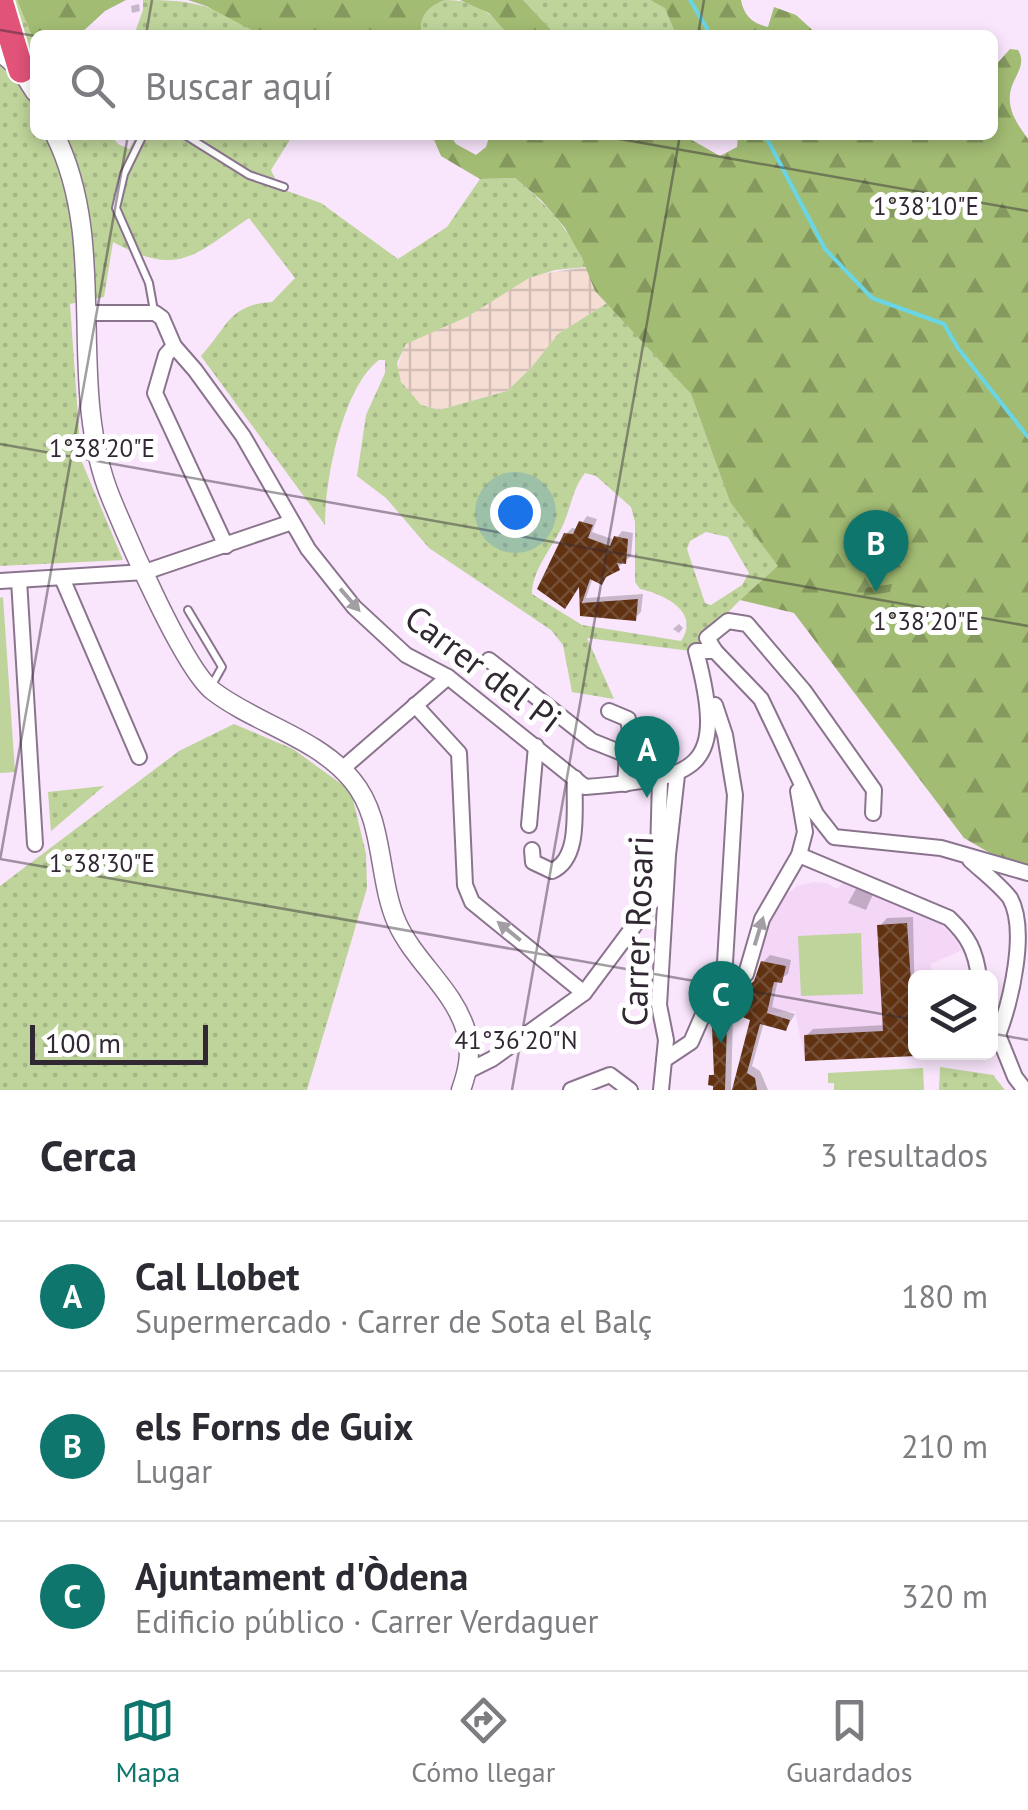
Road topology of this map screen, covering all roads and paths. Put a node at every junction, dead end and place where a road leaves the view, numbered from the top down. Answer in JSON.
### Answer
{"nodes":[{"id":1,"x":0,"y":0,"type":"edge"},
{"id":2,"x":0,"y":52,"type":"edge"},
{"id":3,"x":28,"y":81,"type":"edge"},
{"id":4,"x":57,"y":140,"type":"edge"},
{"id":5,"x":141,"y":140,"type":"edge"},
{"id":6,"x":194,"y":140,"type":"edge"},
{"id":7,"x":284,"y":187,"type":"dead end"},
{"id":8,"x":87,"y":313,"type":"junction"},
{"id":9,"x":154,"y":313,"type":"junction"},
{"id":10,"x":174,"y":346,"type":"junction"},
{"id":11,"x":292,"y":522,"type":"junction"},
{"id":12,"x":226,"y":546,"type":"junction"},
{"id":13,"x":145,"y":572,"type":"junction"},
{"id":14,"x":62,"y":578,"type":"junction"},
{"id":15,"x":19,"y":580,"type":"junction"},
{"id":16,"x":0,"y":581,"type":"edge"},
{"id":17,"x":188,"y":610,"type":"dead end"},
{"id":18,"x":716,"y":651,"type":"junction"},
{"id":19,"x":698,"y":658,"type":"junction"},
{"id":20,"x":489,"y":660,"type":"dead end"},
{"id":21,"x":448,"y":677,"type":"junction"},
{"id":22,"x":210,"y":689,"type":"junction"},
{"id":23,"x":415,"y":705,"type":"junction"},
{"id":24,"x":609,"y":712,"type":"dead end"},
{"id":25,"x":536,"y":746,"type":"junction"},
{"id":26,"x":627,"y":754,"type":"junction"},
{"id":27,"x":139,"y":757,"type":"dead end"},
{"id":28,"x":792,"y":763,"type":"junction"},
{"id":29,"x":342,"y":769,"type":"junction"},
{"id":30,"x":678,"y":775,"type":"junction"},
{"id":31,"x":575,"y":778,"type":"junction"},
{"id":32,"x":660,"y":779,"type":"junction"},
{"id":33,"x":625,"y":784,"type":"junction"},
{"id":34,"x":873,"y":813,"type":"dead end"},
{"id":35,"x":529,"y":825,"type":"dead end"},
{"id":36,"x":35,"y":844,"type":"dead end"},
{"id":37,"x":532,"y":850,"type":"dead end"},
{"id":38,"x":799,"y":855,"type":"junction"},
{"id":39,"x":966,"y":856,"type":"junction"},
{"id":40,"x":1028,"y":873,"type":"edge"},
{"id":41,"x":979,"y":970,"type":"edge"},
{"id":42,"x":584,"y":993,"type":"junction"},
{"id":43,"x":722,"y":996,"type":"junction"},
{"id":44,"x":998,"y":1035,"type":"joint"},
{"id":45,"x":664,"y":1060,"type":"junction"},
{"id":46,"x":468,"y":1071,"type":"junction"},
{"id":47,"x":461,"y":1090,"type":"edge"},
{"id":48,"x":571,"y":1090,"type":"edge"},
{"id":49,"x":630,"y":1090,"type":"edge"},
{"id":50,"x":661,"y":1090,"type":"edge"},
{"id":51,"x":1025,"y":1090,"type":"edge"}],
"edges":[{"from":1,"to":3,"type":"highway"},
{"from":2,"to":3,"type":"street"},
{"from":4,"to":8,"type":"street"},
{"from":5,"to":9,"type":"lane"},
{"from":6,"to":7,"type":"lane"},
{"from":8,"to":9,"type":"street"},
{"from":8,"to":13,"type":"street"},
{"from":9,"to":10,"type":"street","name":"Carrer del Pi"},
{"from":10,"to":11,"type":"street","name":"Carrer del Pi"},
{"from":10,"to":12,"type":"street"},
{"from":11,"to":12,"type":"street"},
{"from":11,"to":21,"type":"street","name":"Carrer del Pi","one_way":true},
{"from":12,"to":13,"type":"street"},
{"from":13,"to":14,"type":"street"},
{"from":13,"to":22,"type":"street"},
{"from":14,"to":15,"type":"street"},
{"from":14,"to":27,"type":"street"},
{"from":15,"to":16,"type":"street"},
{"from":15,"to":36,"type":"street"},
{"from":17,"to":22,"type":"lane"},
{"from":18,"to":19,"type":"street"},
{"from":18,"to":28,"type":"street"},
{"from":18,"to":34,"type":"street"},
{"from":19,"to":30,"type":"street"},
{"from":19,"to":43,"type":"street"},
{"from":20,"to":26,"type":"street"},
{"from":21,"to":23,"type":"street"},
{"from":21,"to":25,"type":"street","name":"Carrer del Pi"},
{"from":22,"to":29,"type":"street"},
{"from":23,"to":29,"type":"street"},
{"from":42,"to":23,"type":"street","one_way":true},
{"from":24,"to":26,"type":"street"},
{"from":25,"to":31,"type":"street","name":"Carrer del Pi"},
{"from":25,"to":35,"type":"street"},
{"from":26,"to":33,"type":"street"},
{"from":28,"to":38,"type":"street"},
{"from":28,"to":39,"type":"street"},
{"from":29,"to":46,"type":"street"},
{"from":30,"to":32,"type":"street","name":"Carrer del Pi"},
{"from":30,"to":45,"type":"street","name":"Carrer Rosari"},
{"from":31,"to":33,"type":"street","name":"Carrer del Pi"},
{"from":31,"to":37,"type":"street"},
{"from":32,"to":33,"type":"street","name":"Carrer del Pi"},
{"from":32,"to":42,"type":"street"},
{"from":38,"to":41,"type":"street"},
{"from":43,"to":38,"type":"street","one_way":true},
{"from":39,"to":40,"type":"street"},
{"from":39,"to":44,"type":"street"},
{"from":42,"to":46,"type":"street"},
{"from":43,"to":45,"type":"street"},
{"from":44,"to":51,"type":"street"},
{"from":45,"to":50,"type":"street","name":"Carrer Rosari"},
{"from":46,"to":47,"type":"street"},
{"from":48,"to":49,"type":"street"}]}
